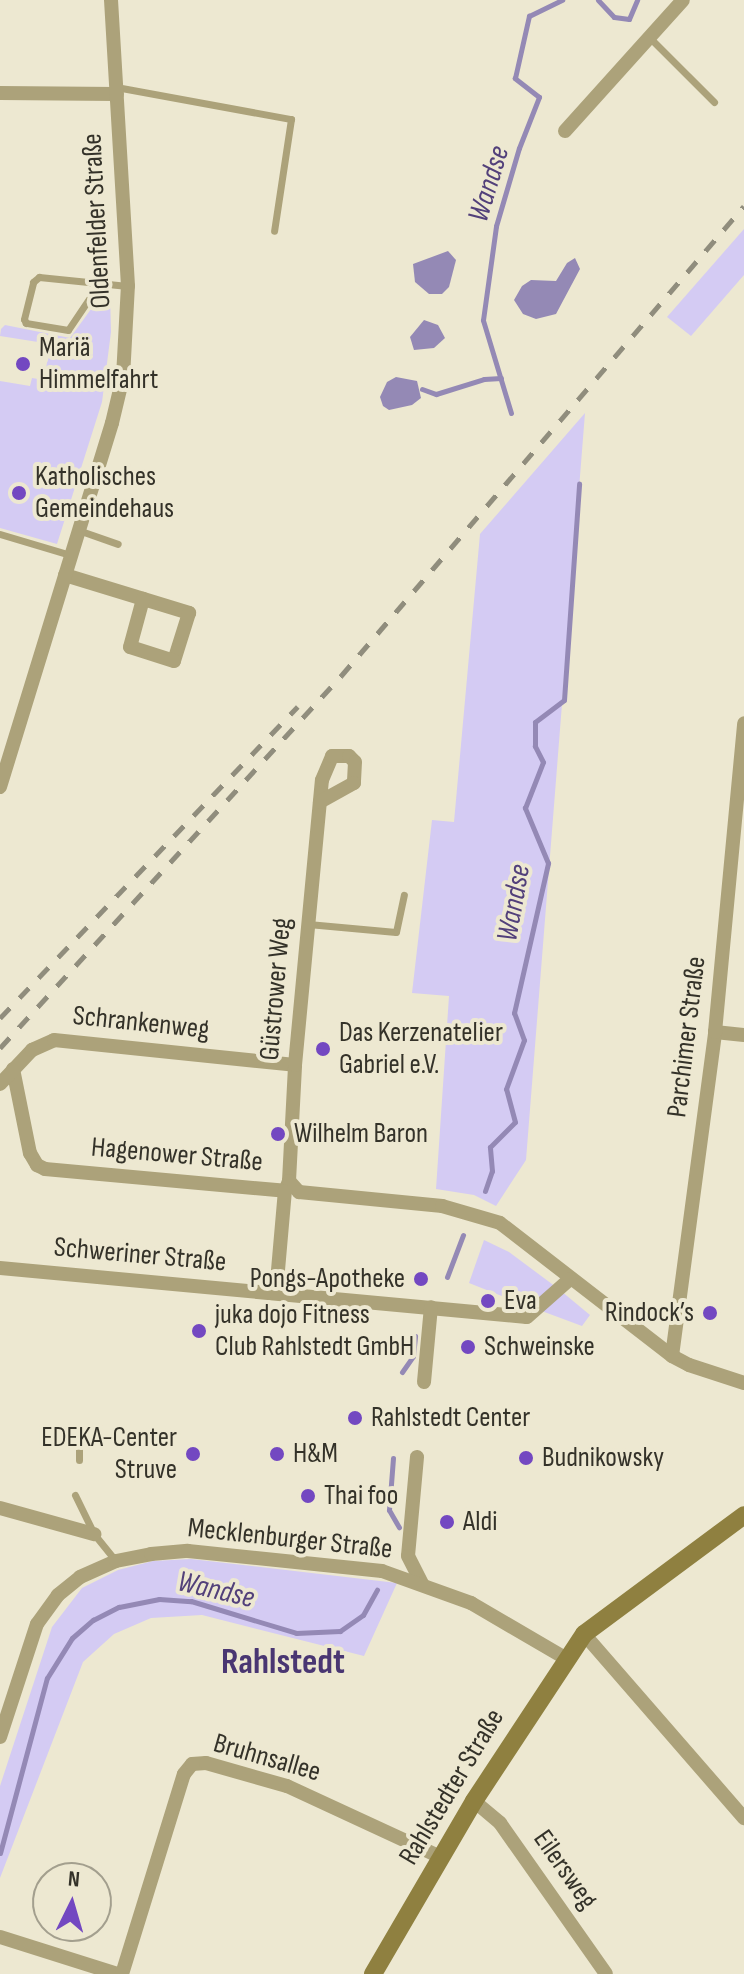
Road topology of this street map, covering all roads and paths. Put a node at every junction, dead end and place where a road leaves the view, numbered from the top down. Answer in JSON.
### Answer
{"nodes":[{"id":1,"x":111,"y":0,"type":"edge"},
{"id":2,"x":683,"y":0,"type":"edge"},
{"id":3,"x":649,"y":37,"type":"junction"},
{"id":4,"x":117,"y":91,"type":"junction"},
{"id":5,"x":0,"y":93,"type":"edge"},
{"id":6,"x":714,"y":102,"type":"dead end"},
{"id":7,"x":565,"y":131,"type":"dead end"},
{"id":8,"x":274,"y":231,"type":"dead end"},
{"id":9,"x":99,"y":284,"type":"junction"},
{"id":10,"x":128,"y":286,"type":"junction"},
{"id":11,"x":78,"y":530,"type":"junction"},
{"id":12,"x":0,"y":534,"type":"edge"},
{"id":13,"x":118,"y":544,"type":"dead end"},
{"id":14,"x":70,"y":555,"type":"junction"},
{"id":15,"x":65,"y":575,"type":"junction"},
{"id":16,"x":143,"y":599,"type":"junction"},
{"id":17,"x":744,"y":723,"type":"edge"},
{"id":18,"x":0,"y":787,"type":"edge"},
{"id":19,"x":320,"y":802,"type":"dead end"},
{"id":20,"x":404,"y":895,"type":"dead end"},
{"id":21,"x":308,"y":924,"type":"junction"},
{"id":22,"x":715,"y":1032,"type":"junction"},
{"id":23,"x":744,"y":1035,"type":"edge"},
{"id":24,"x":295,"y":1065,"type":"junction"},
{"id":25,"x":13,"y":1069,"type":"junction"},
{"id":26,"x":0,"y":1084,"type":"edge"},
{"id":27,"x":287,"y":1186,"type":"junction"},
{"id":28,"x":0,"y":1268,"type":"edge"},
{"id":29,"x":570,"y":1279,"type":"junction"},
{"id":30,"x":276,"y":1293,"type":"junction"},
{"id":31,"x":431,"y":1307,"type":"junction"},
{"id":32,"x":672,"y":1356,"type":"junction"},
{"id":33,"x":424,"y":1382,"type":"dead end"},
{"id":34,"x":744,"y":1383,"type":"edge"},
{"id":35,"x":79,"y":1443,"type":"dead end"},
{"id":36,"x":417,"y":1457,"type":"dead end"},
{"id":37,"x":79,"y":1460,"type":"dead end"},
{"id":38,"x":75,"y":1495,"type":"dead end"},
{"id":39,"x":0,"y":1508,"type":"edge"},
{"id":40,"x":744,"y":1515,"type":"edge"},
{"id":41,"x":94,"y":1534,"type":"junction"},
{"id":42,"x":116,"y":1561,"type":"junction"},
{"id":43,"x":422,"y":1584,"type":"junction"},
{"id":44,"x":584,"y":1634,"type":"junction"},
{"id":45,"x":565,"y":1658,"type":"junction"},
{"id":46,"x":0,"y":1737,"type":"edge"},
{"id":47,"x":474,"y":1801,"type":"junction"},
{"id":48,"x":744,"y":1818,"type":"edge"},
{"id":49,"x":441,"y":1857,"type":"junction"},
{"id":50,"x":0,"y":1937,"type":"edge"},
{"id":51,"x":120,"y":1974,"type":"edge"},
{"id":52,"x":373,"y":1974,"type":"edge"},
{"id":53,"x":606,"y":1974,"type":"edge"}],
"edges":[{"from":1,"to":4,"type":"street","name":"Oldenfelder Straße"},
{"from":2,"to":3,"type":"street"},
{"from":3,"to":6,"type":"lane"},
{"from":3,"to":7,"type":"street"},
{"from":4,"to":5,"type":"street"},
{"from":4,"to":8,"type":"lane"},
{"from":4,"to":10,"type":"street","name":"Oldenfelder Straße"},
{"from":9,"to":9,"type":"lane"},
{"from":9,"to":10,"type":"lane"},
{"from":10,"to":11,"type":"street","name":"Oldenfelder Straße"},
{"from":11,"to":13,"type":"lane"},
{"from":11,"to":14,"type":"street","name":"Oldenfelder Straße"},
{"from":12,"to":14,"type":"lane"},
{"from":14,"to":15,"type":"street","name":"Oldenfelder Straße"},
{"from":15,"to":16,"type":"street"},
{"from":15,"to":18,"type":"street","name":"Oldenfelder Straße"},
{"from":16,"to":16,"type":"street"},
{"from":17,"to":22,"type":"street","name":"Parchimer Straße"},
{"from":19,"to":21,"type":"street","name":"Güstrower Weg"},
{"from":20,"to":21,"type":"lane"},
{"from":21,"to":24,"type":"street","name":"Güstrower Weg"},
{"from":22,"to":23,"type":"street"},
{"from":22,"to":32,"type":"street","name":"Parchimer Straße"},
{"from":24,"to":25,"type":"street","name":"Schrankenweg"},
{"from":24,"to":27,"type":"street","name":"Güstrower Weg"},
{"from":25,"to":26,"type":"street","name":"Schrankenweg"},
{"from":25,"to":27,"type":"street","name":"Hagenower Straße"},
{"from":27,"to":29,"type":"street","name":"Hagenower Straße"},
{"from":27,"to":30,"type":"street"},
{"from":28,"to":30,"type":"street","name":"Schweriner Straße"},
{"from":29,"to":31,"type":"street","name":"Schweriner Straße"},
{"from":29,"to":32,"type":"street"},
{"from":30,"to":31,"type":"street","name":"Schweriner Straße"},
{"from":31,"to":33,"type":"street"},
{"from":32,"to":34,"type":"street"},
{"from":35,"to":37,"type":"lane"},
{"from":36,"to":43,"type":"street"},
{"from":38,"to":41,"type":"lane"},
{"from":39,"to":41,"type":"street"},
{"from":40,"to":44,"type":"main road","name":"Rahlstedter Straße"},
{"from":41,"to":42,"type":"lane"},
{"from":42,"to":43,"type":"street","name":"Mecklenburger Straße"},
{"from":42,"to":46,"type":"street","name":"Mecklenburger Straße"},
{"from":43,"to":45,"type":"street","name":"Mecklenburger Straße"},
{"from":44,"to":45,"type":"main road","name":"Rahlstedter Straße"},
{"from":44,"to":48,"type":"street"},
{"from":45,"to":47,"type":"main road","name":"Rahlstedter Straße"},
{"from":47,"to":49,"type":"main road","name":"Rahlstedter Straße"},
{"from":47,"to":53,"type":"street","name":"Eilersweg"},
{"from":49,"to":51,"type":"street","name":"Bruhnsallee"},
{"from":49,"to":52,"type":"main road","name":"Rahlstedter Straße"},
{"from":50,"to":51,"type":"street"}]}
